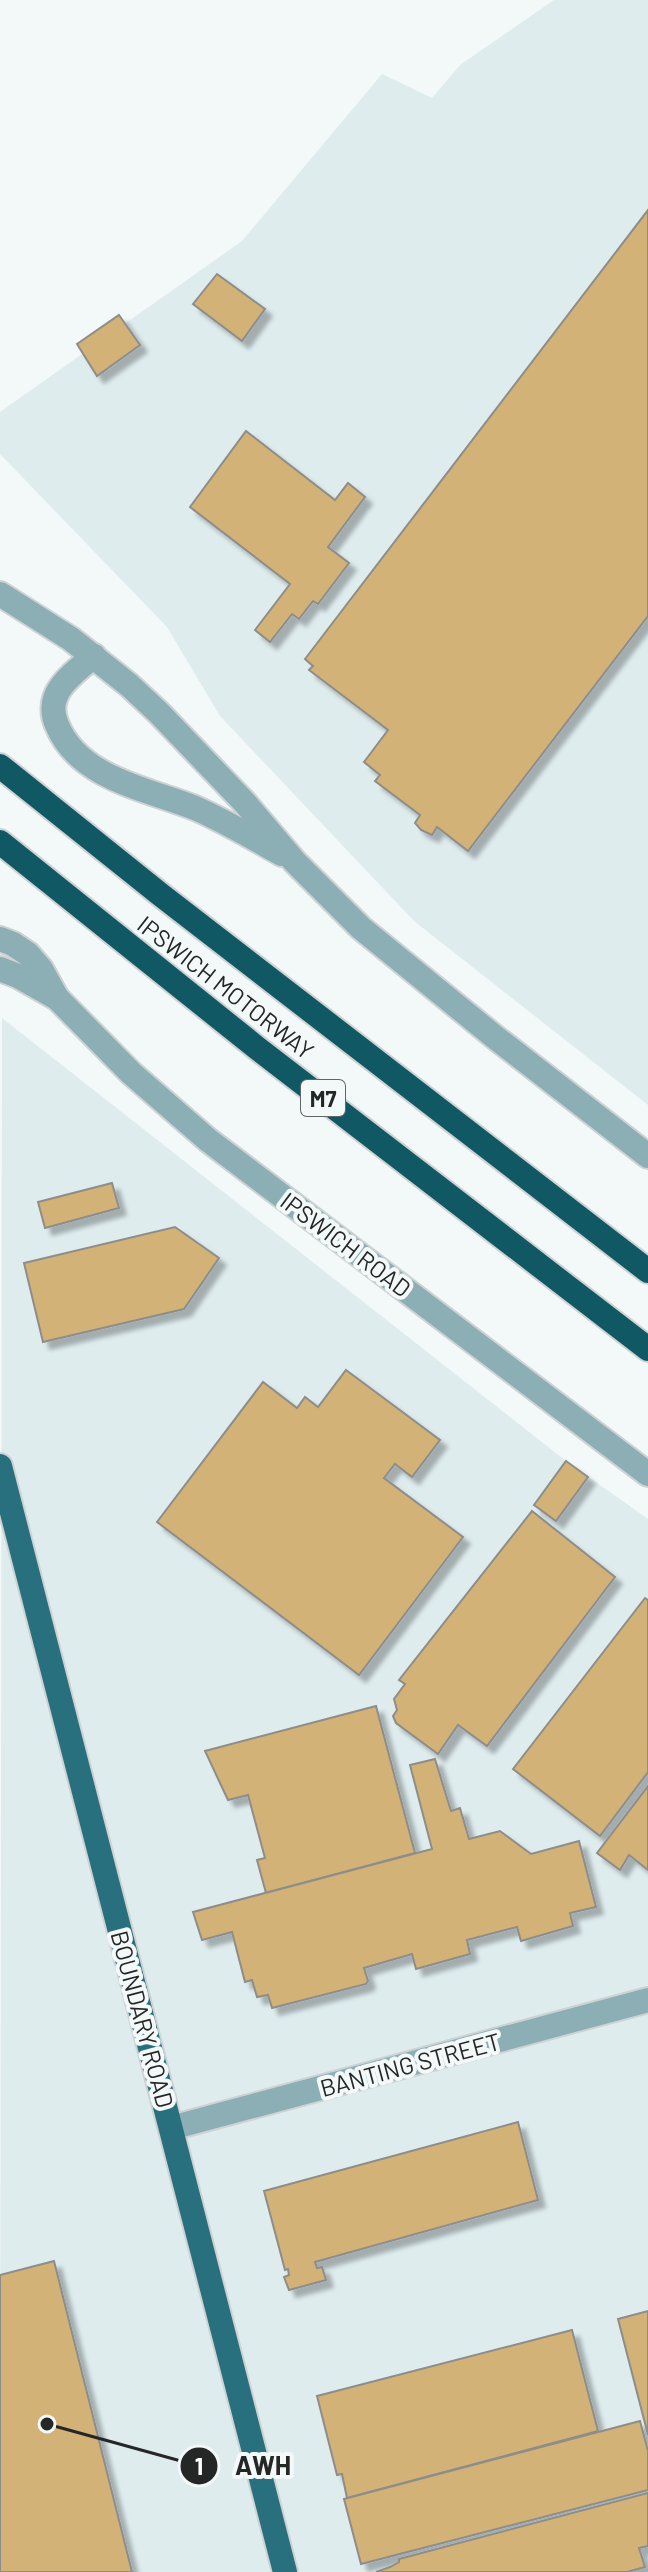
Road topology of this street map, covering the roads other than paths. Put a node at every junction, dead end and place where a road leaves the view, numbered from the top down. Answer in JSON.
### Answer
{"nodes":[{"id":1,"x":0,"y":594,"type":"edge"},
{"id":2,"x":94,"y":656,"type":"junction"},
{"id":3,"x":0,"y":766,"type":"edge"},
{"id":4,"x":0,"y":842,"type":"edge"},
{"id":5,"x":295,"y":862,"type":"junction"},
{"id":6,"x":0,"y":939,"type":"edge"},
{"id":7,"x":0,"y":969,"type":"edge"},
{"id":8,"x":57,"y":998,"type":"junction"},
{"id":9,"x":648,"y":1156,"type":"edge"},
{"id":10,"x":648,"y":1271,"type":"edge"},
{"id":11,"x":648,"y":1349,"type":"edge"},
{"id":12,"x":0,"y":1466,"type":"edge"},
{"id":13,"x":648,"y":1474,"type":"edge"},
{"id":14,"x":648,"y":2000,"type":"edge"},
{"id":15,"x":171,"y":2128,"type":"junction"},
{"id":16,"x":285,"y":2572,"type":"edge"}],
"edges":[{"from":1,"to":2,"type":"street"},
{"from":2,"to":5,"type":"street"},
{"from":2,"to":5,"type":"street"},
{"from":3,"to":10,"type":"highway","name":"IPSWICH MOTORWAY","number":"M7"},
{"from":4,"to":11,"type":"highway","name":"IPSWICH MOTORWAY","number":"M7"},
{"from":5,"to":9,"type":"street"},
{"from":6,"to":8,"type":"street","name":"IPSWICH ROAD"},
{"from":7,"to":8,"type":"street","name":"IPSWICH ROAD"},
{"from":8,"to":13,"type":"street","name":"IPSWICH ROAD"},
{"from":12,"to":15,"type":"main road","name":"BOUNDARY ROAD"},
{"from":14,"to":15,"type":"street","name":"BANTING STREET"},
{"from":15,"to":16,"type":"main road","name":"BOUNDARY ROAD"}]}
